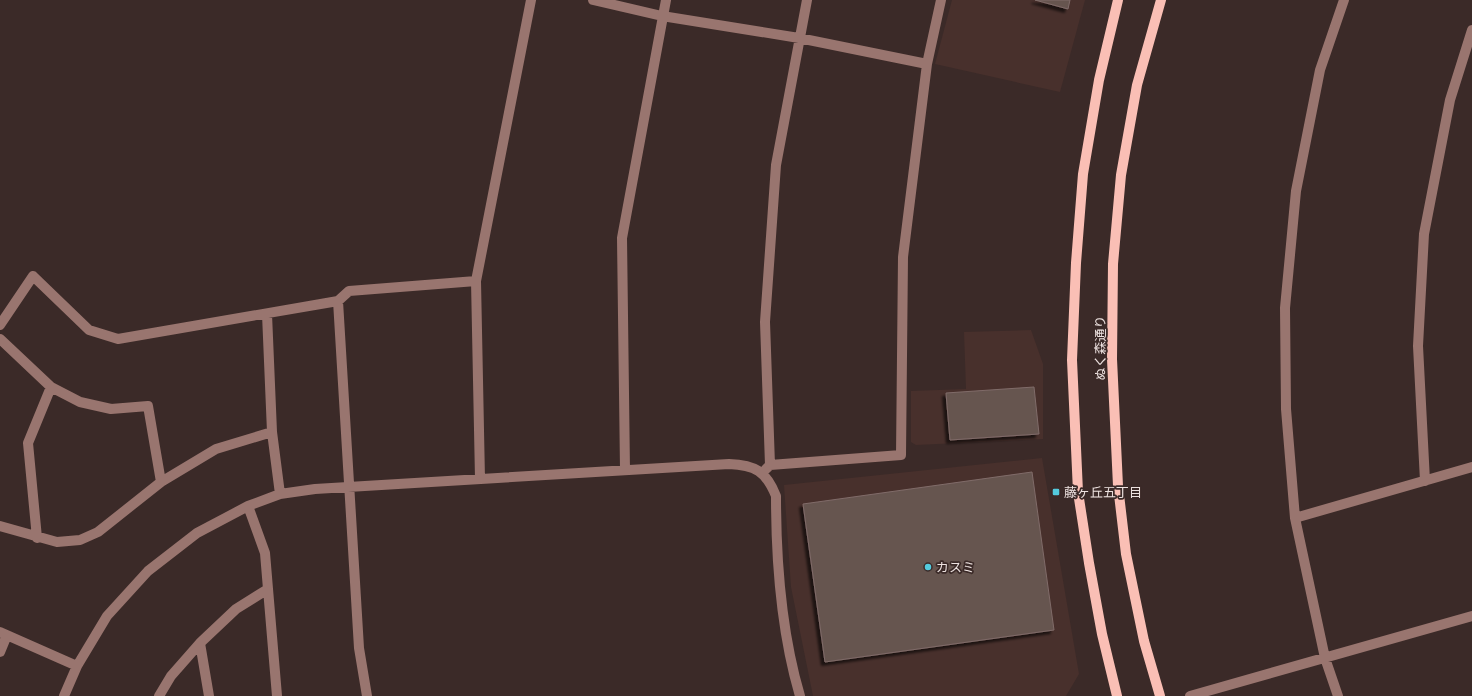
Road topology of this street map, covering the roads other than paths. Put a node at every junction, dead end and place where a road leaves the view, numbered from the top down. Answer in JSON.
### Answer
{"nodes":[{"id":1,"x":531,"y":0,"type":"edge"},
{"id":2,"x":593,"y":0,"type":"edge"},
{"id":3,"x":666,"y":0,"type":"edge"},
{"id":4,"x":808,"y":0,"type":"edge"},
{"id":5,"x":941,"y":0,"type":"edge"},
{"id":6,"x":1118,"y":0,"type":"edge"},
{"id":7,"x":1161,"y":0,"type":"edge"},
{"id":8,"x":1344,"y":0,"type":"edge"},
{"id":9,"x":662,"y":16,"type":"junction"},
{"id":10,"x":1472,"y":30,"type":"edge"},
{"id":11,"x":799,"y":38,"type":"junction"},
{"id":12,"x":927,"y":64,"type":"junction"},
{"id":13,"x":476,"y":281,"type":"junction"},
{"id":14,"x":338,"y":301,"type":"junction"},
{"id":15,"x":267,"y":314,"type":"junction"},
{"id":16,"x":0,"y":325,"type":"edge"},
{"id":17,"x":0,"y":339,"type":"edge"},
{"id":18,"x":50,"y":387,"type":"junction"},
{"id":19,"x":272,"y":432,"type":"junction"},
{"id":20,"x":770,"y":465,"type":"junction"},
{"id":21,"x":1472,"y":468,"type":"edge"},
{"id":22,"x":625,"y":470,"type":"junction"},
{"id":23,"x":762,"y":474,"type":"junction"},
{"id":24,"x":480,"y":479,"type":"junction"},
{"id":25,"x":161,"y":482,"type":"junction"},
{"id":26,"x":1426,"y":482,"type":"junction"},
{"id":27,"x":350,"y":486,"type":"junction"},
{"id":28,"x":280,"y":494,"type":"junction"},
{"id":29,"x":248,"y":506,"type":"junction"},
{"id":30,"x":1295,"y":518,"type":"junction"},
{"id":31,"x":0,"y":526,"type":"edge"},
{"id":32,"x":37,"y":538,"type":"junction"},
{"id":33,"x":268,"y":589,"type":"junction"},
{"id":34,"x":1472,"y":616,"type":"edge"},
{"id":35,"x":3,"y":634,"type":"edge"},
{"id":36,"x":200,"y":643,"type":"junction"},
{"id":37,"x":0,"y":652,"type":"edge"},
{"id":38,"x":1325,"y":658,"type":"junction"},
{"id":39,"x":77,"y":666,"type":"junction"},
{"id":40,"x":64,"y":696,"type":"edge"},
{"id":41,"x":159,"y":696,"type":"edge"},
{"id":42,"x":209,"y":696,"type":"edge"},
{"id":43,"x":277,"y":696,"type":"edge"},
{"id":44,"x":367,"y":696,"type":"edge"},
{"id":45,"x":800,"y":696,"type":"edge"},
{"id":46,"x":1117,"y":696,"type":"edge"},
{"id":47,"x":1160,"y":696,"type":"edge"},
{"id":48,"x":1190,"y":696,"type":"edge"},
{"id":49,"x":1338,"y":696,"type":"edge"}],
"edges":[{"from":1,"to":13,"type":"street"},
{"from":2,"to":9,"type":"street"},
{"from":3,"to":9,"type":"street"},
{"from":4,"to":11,"type":"street"},
{"from":5,"to":12,"type":"street"},
{"from":6,"to":46,"type":"main road","name":"ぬく森通り"},
{"from":7,"to":47,"type":"main road","name":"ぬく森通り"},
{"from":8,"to":30,"type":"street"},
{"from":9,"to":11,"type":"street"},
{"from":9,"to":22,"type":"street"},
{"from":10,"to":26,"type":"street"},
{"from":11,"to":12,"type":"street"},
{"from":11,"to":20,"type":"street"},
{"from":12,"to":20,"type":"street"},
{"from":13,"to":14,"type":"street"},
{"from":13,"to":24,"type":"street"},
{"from":14,"to":15,"type":"street"},
{"from":14,"to":27,"type":"street"},
{"from":15,"to":16,"type":"street"},
{"from":15,"to":19,"type":"street"},
{"from":17,"to":18,"type":"street"},
{"from":18,"to":25,"type":"street"},
{"from":18,"to":32,"type":"street"},
{"from":19,"to":25,"type":"street"},
{"from":19,"to":28,"type":"street"},
{"from":20,"to":23,"type":"street"},
{"from":21,"to":26,"type":"street"},
{"from":22,"to":23,"type":"street"},
{"from":22,"to":24,"type":"street"},
{"from":23,"to":45,"type":"street"},
{"from":24,"to":27,"type":"street"},
{"from":25,"to":32,"type":"street"},
{"from":26,"to":30,"type":"street"},
{"from":27,"to":28,"type":"street"},
{"from":27,"to":44,"type":"street"},
{"from":28,"to":29,"type":"street"},
{"from":29,"to":33,"type":"street"},
{"from":29,"to":39,"type":"street"},
{"from":30,"to":38,"type":"street"},
{"from":31,"to":32,"type":"street"},
{"from":33,"to":36,"type":"street"},
{"from":33,"to":43,"type":"street"},
{"from":34,"to":38,"type":"street"},
{"from":35,"to":37,"type":"street"},
{"from":35,"to":39,"type":"street"},
{"from":36,"to":41,"type":"street"},
{"from":36,"to":42,"type":"street"},
{"from":38,"to":48,"type":"street"},
{"from":38,"to":49,"type":"street"},
{"from":39,"to":40,"type":"street"}]}
